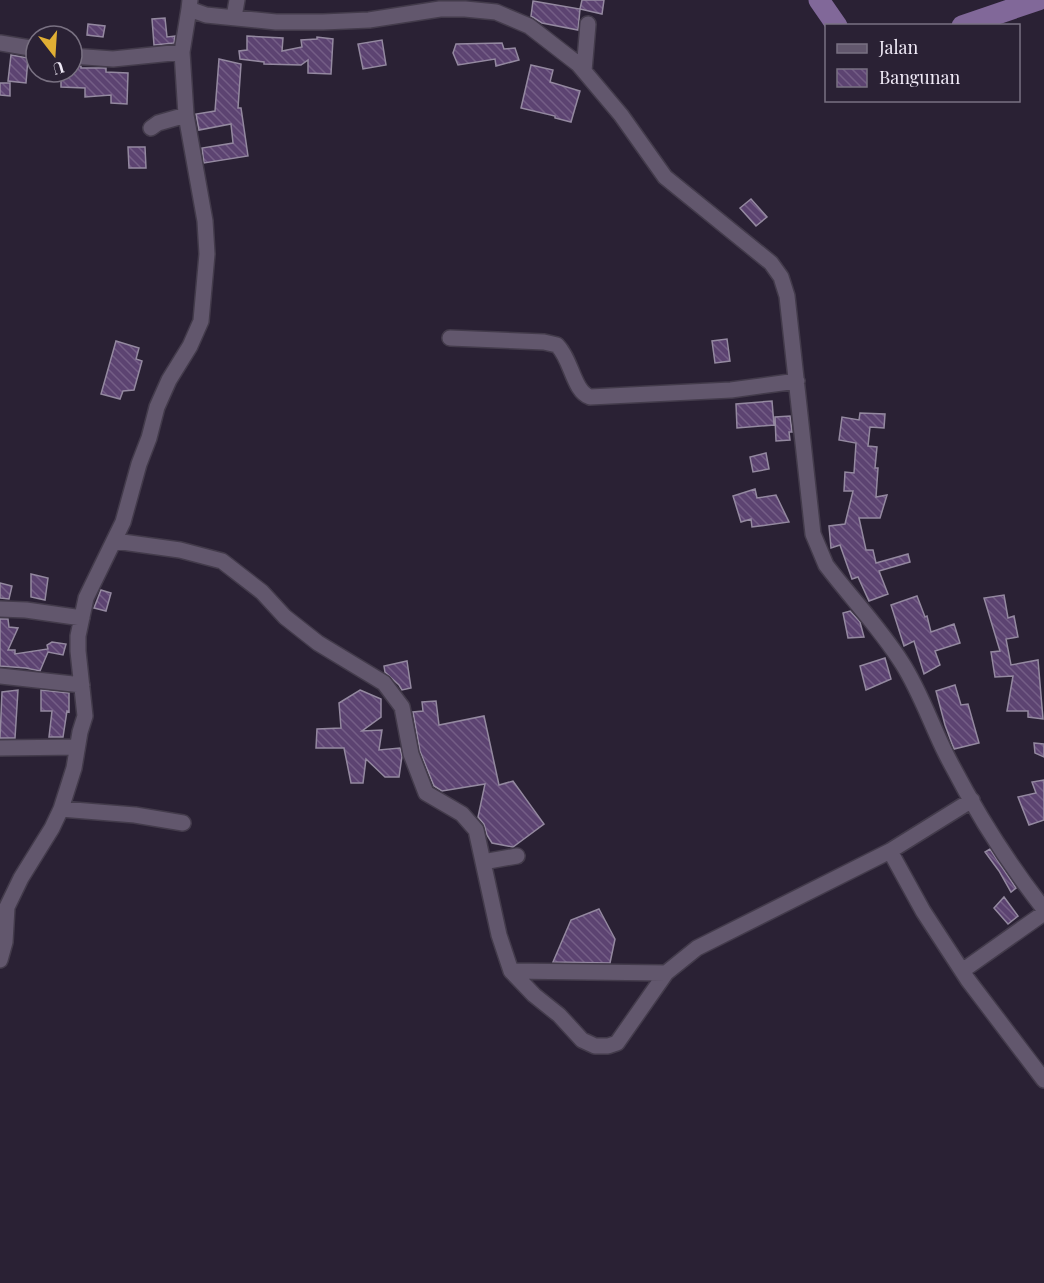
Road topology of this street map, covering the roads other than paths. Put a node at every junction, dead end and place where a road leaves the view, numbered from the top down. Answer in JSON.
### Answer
{"nodes":[{"id":1,"x":237,"y":0,"type":"edge"},
{"id":2,"x":189,"y":4,"type":"edge"},
{"id":3,"x":234,"y":17,"type":"junction"},
{"id":4,"x":588,"y":24,"type":"dead end"},
{"id":5,"x":0,"y":43,"type":"edge"},
{"id":6,"x":24,"y":47,"type":"edge"},
{"id":7,"x":182,"y":52,"type":"junction"},
{"id":8,"x":84,"y":57,"type":"edge"},
{"id":9,"x":584,"y":71,"type":"junction"},
{"id":10,"x":186,"y":115,"type":"junction"},
{"id":11,"x":151,"y":128,"type":"dead end"},
{"id":12,"x":450,"y":338,"type":"dead end"},
{"id":13,"x":797,"y":381,"type":"junction"},
{"id":14,"x":115,"y":541,"type":"junction"},
{"id":15,"x":0,"y":609,"type":"edge"},
{"id":16,"x":82,"y":618,"type":"junction"},
{"id":17,"x":0,"y":676,"type":"edge"},
{"id":18,"x":81,"y":685,"type":"junction"},
{"id":19,"x":77,"y":747,"type":"junction"},
{"id":20,"x":0,"y":748,"type":"edge"},
{"id":21,"x":972,"y":800,"type":"junction"},
{"id":22,"x":61,"y":809,"type":"junction"},
{"id":23,"x":183,"y":823,"type":"dead end"},
{"id":24,"x":890,"y":851,"type":"junction"},
{"id":25,"x":517,"y":856,"type":"dead end"},
{"id":26,"x":483,"y":862,"type":"junction"},
{"id":27,"x":1044,"y":911,"type":"edge"},
{"id":28,"x":0,"y":960,"type":"edge"},
{"id":29,"x":511,"y":971,"type":"junction"},
{"id":30,"x":962,"y":971,"type":"junction"},
{"id":31,"x":666,"y":973,"type":"junction"},
{"id":32,"x":1044,"y":1080,"type":"edge"}],
"edges":[{"from":1,"to":3,"type":"street"},
{"from":2,"to":3,"type":"street"},
{"from":2,"to":7,"type":"street"},
{"from":3,"to":9,"type":"street"},
{"from":4,"to":9,"type":"street"},
{"from":5,"to":6,"type":"street"},
{"from":7,"to":8,"type":"street"},
{"from":7,"to":10,"type":"street"},
{"from":9,"to":13,"type":"street"},
{"from":10,"to":11,"type":"street"},
{"from":10,"to":14,"type":"street"},
{"from":12,"to":13,"type":"street"},
{"from":13,"to":21,"type":"street"},
{"from":14,"to":16,"type":"street"},
{"from":14,"to":26,"type":"street"},
{"from":15,"to":16,"type":"street"},
{"from":16,"to":18,"type":"street"},
{"from":17,"to":18,"type":"street"},
{"from":18,"to":19,"type":"street"},
{"from":19,"to":20,"type":"street"},
{"from":19,"to":22,"type":"street"},
{"from":21,"to":24,"type":"street"},
{"from":21,"to":27,"type":"street"},
{"from":22,"to":23,"type":"street"},
{"from":22,"to":28,"type":"street"},
{"from":24,"to":30,"type":"street"},
{"from":24,"to":31,"type":"street"},
{"from":25,"to":26,"type":"street"},
{"from":26,"to":29,"type":"street"},
{"from":27,"to":30,"type":"street"},
{"from":29,"to":31,"type":"street"},
{"from":29,"to":31,"type":"street"},
{"from":30,"to":32,"type":"street"}]}
